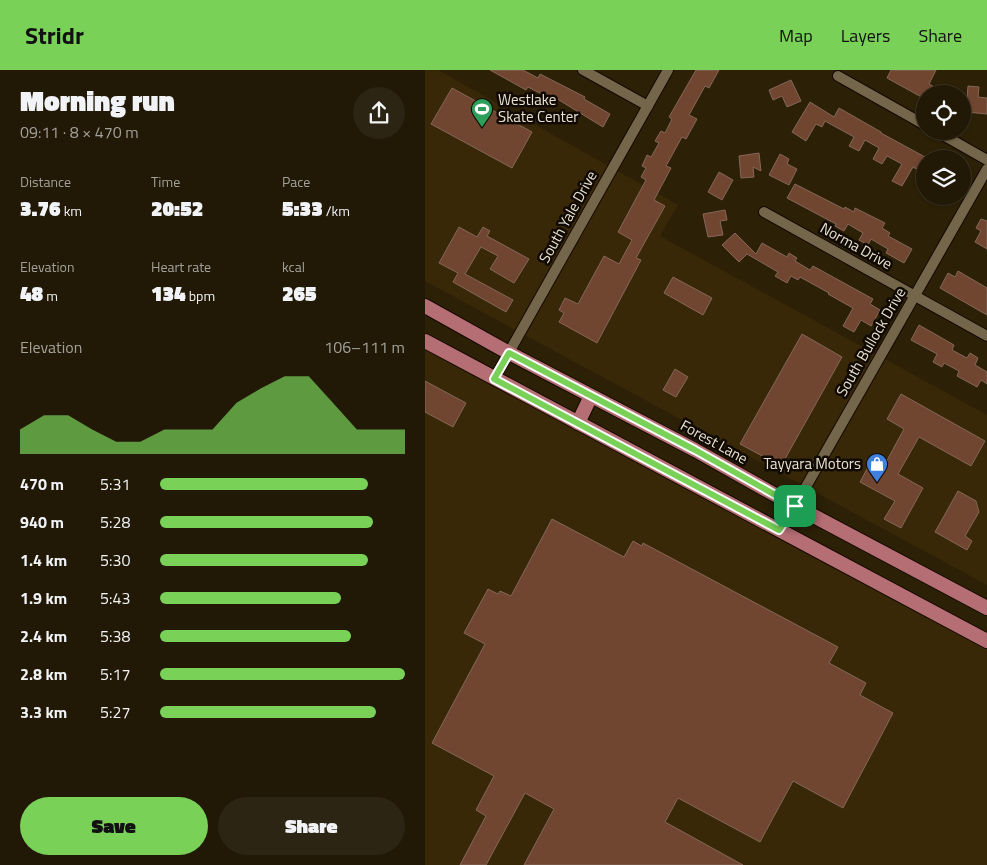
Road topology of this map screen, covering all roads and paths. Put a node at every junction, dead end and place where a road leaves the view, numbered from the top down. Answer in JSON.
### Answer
{"nodes":[{"id":1,"x":583,"y":70,"type":"edge"},
{"id":2,"x":668,"y":70,"type":"edge"},
{"id":3,"x":837,"y":76,"type":"dead end"},
{"id":4,"x":648,"y":106,"type":"junction"},
{"id":5,"x":916,"y":120,"type":"edge"},
{"id":6,"x":952,"y":140,"type":"edge"},
{"id":7,"x":987,"y":160,"type":"edge"},
{"id":8,"x":987,"y":169,"type":"edge"},
{"id":9,"x":764,"y":212,"type":"dead end"},
{"id":10,"x":915,"y":296,"type":"junction"},
{"id":11,"x":425,"y":306,"type":"edge"},
{"id":12,"x":987,"y":336,"type":"edge"},
{"id":13,"x":425,"y":341,"type":"edge"},
{"id":14,"x":509,"y":353,"type":"junction"},
{"id":15,"x":494,"y":379,"type":"junction"},
{"id":16,"x":591,"y":396,"type":"junction"},
{"id":17,"x":578,"y":424,"type":"junction"},
{"id":18,"x":795,"y":506,"type":"junction"},
{"id":19,"x":779,"y":530,"type":"junction"},
{"id":20,"x":987,"y":608,"type":"edge"},
{"id":21,"x":986,"y":637,"type":"edge"}],
"edges":[{"from":1,"to":4,"type":"street"},
{"from":2,"to":4,"type":"street","name":"South Yale Drive"},
{"from":3,"to":5,"type":"street"},
{"from":4,"to":14,"type":"street","name":"South Yale Drive"},
{"from":6,"to":7,"type":"street"},
{"from":8,"to":10,"type":"street","name":"South Bullock Drive"},
{"from":9,"to":10,"type":"street","name":"Norma Drive"},
{"from":10,"to":12,"type":"street","name":"Norma Drive"},
{"from":10,"to":18,"type":"street","name":"South Bullock Drive"},
{"from":11,"to":14,"type":"main road","name":"Forest Lane"},
{"from":13,"to":15,"type":"main road"},
{"from":14,"to":15,"type":"street","name":"South Yale Drive"},
{"from":14,"to":16,"type":"main road","name":"Forest Lane"},
{"from":15,"to":17,"type":"main road"},
{"from":16,"to":17,"type":"main road"},
{"from":16,"to":18,"type":"main road","name":"Forest Lane"},
{"from":17,"to":19,"type":"main road"},
{"from":18,"to":19,"type":"street","name":"South Bullock Drive"},
{"from":18,"to":20,"type":"main road","name":"Forest Lane"},
{"from":19,"to":21,"type":"main road"}]}
